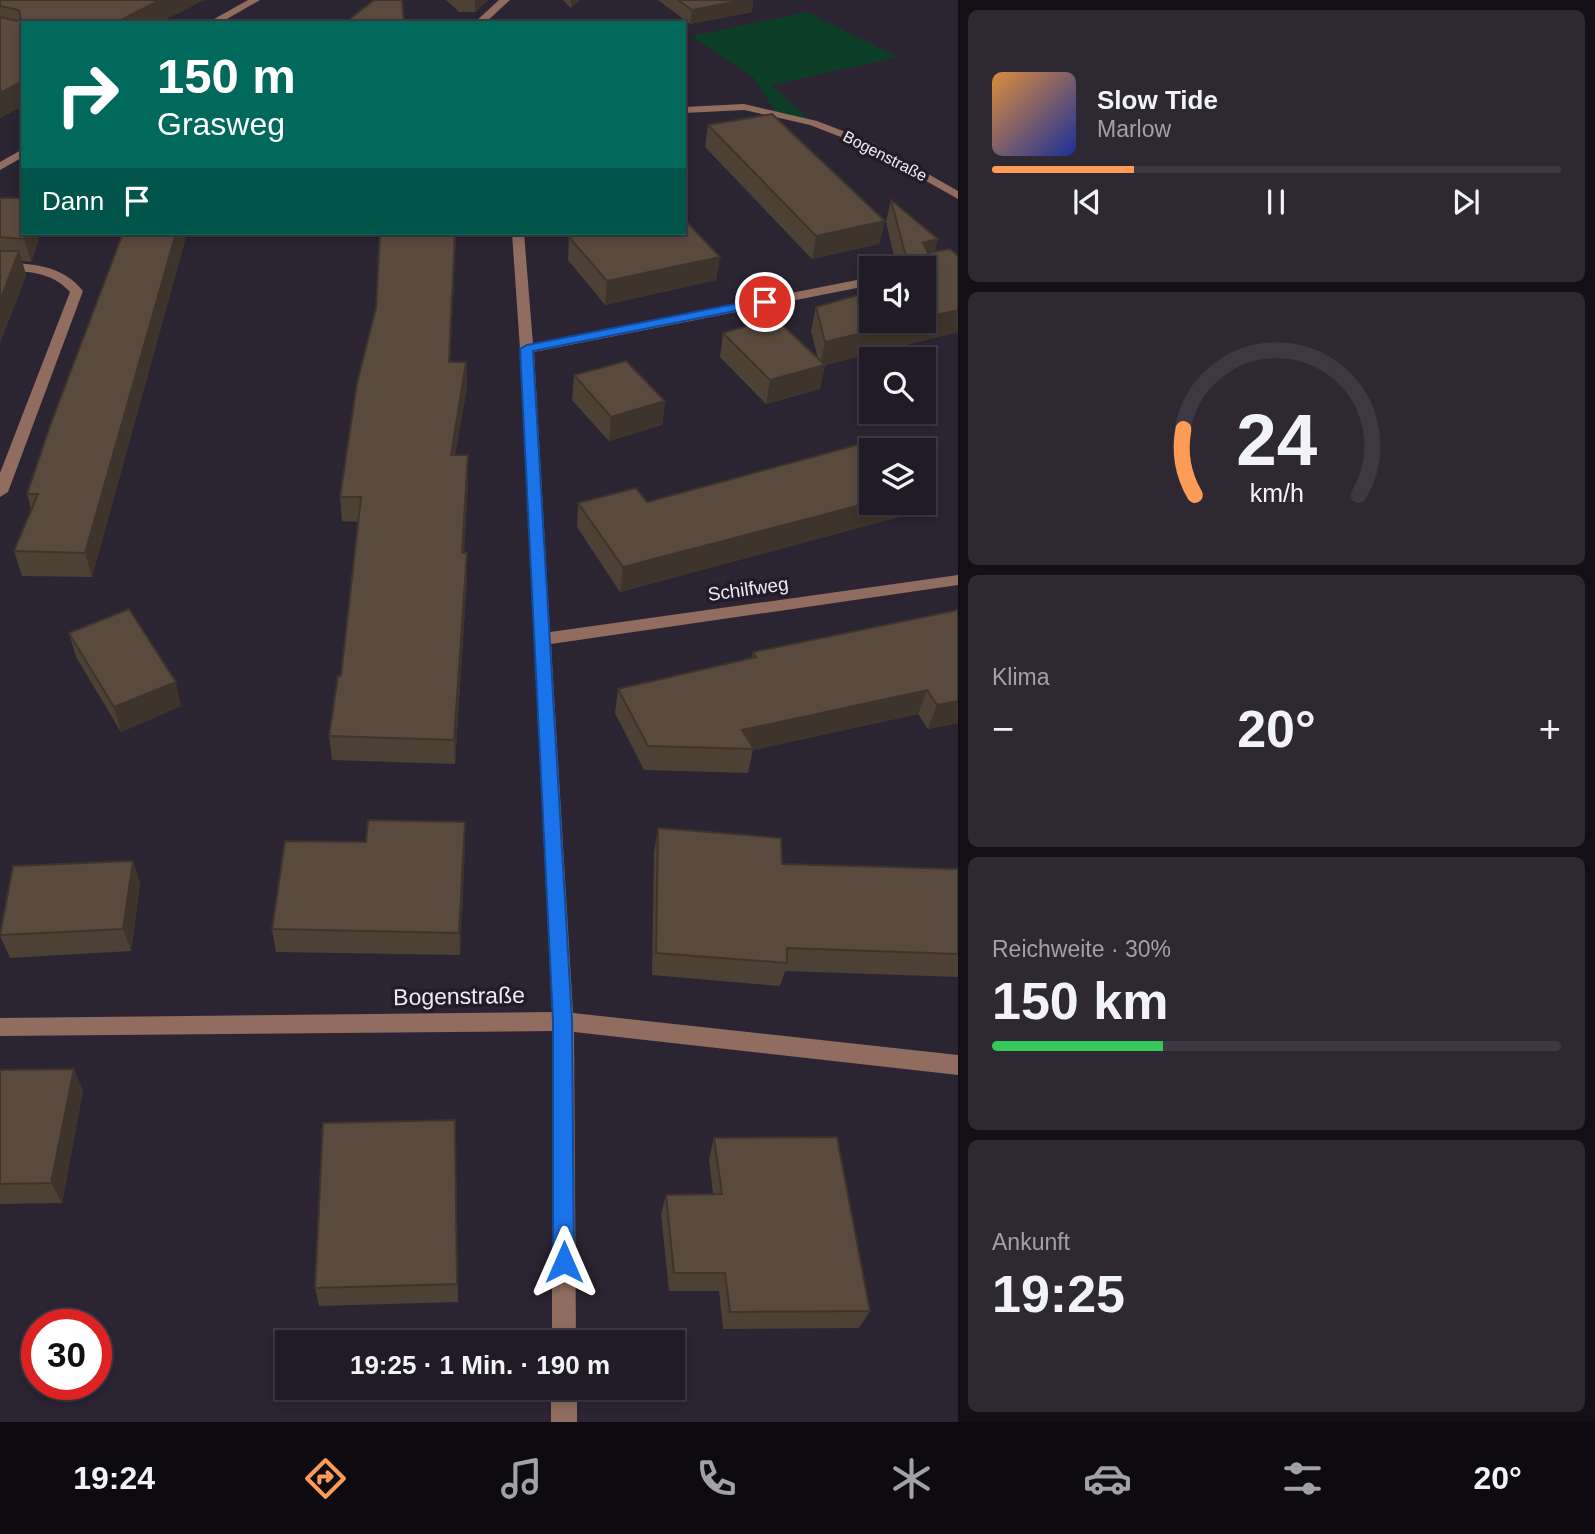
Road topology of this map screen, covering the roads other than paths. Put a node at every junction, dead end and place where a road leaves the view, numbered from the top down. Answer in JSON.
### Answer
{"nodes":[{"id":1,"x":255,"y":0,"type":"edge"},
{"id":2,"x":505,"y":0,"type":"edge"},
{"id":3,"x":216,"y":21,"type":"edge"},
{"id":4,"x":480,"y":21,"type":"edge"},
{"id":5,"x":686,"y":110,"type":"edge"},
{"id":6,"x":21,"y":153,"type":"edge"},
{"id":7,"x":0,"y":167,"type":"edge"},
{"id":8,"x":958,"y":196,"type":"edge"},
{"id":9,"x":518,"y":235,"type":"edge"},
{"id":10,"x":0,"y":267,"type":"edge"},
{"id":11,"x":859,"y":284,"type":"edge"},
{"id":12,"x":527,"y":349,"type":"junction"},
{"id":13,"x":0,"y":492,"type":"edge"},
{"id":14,"x":958,"y":580,"type":"edge"},
{"id":15,"x":543,"y":639,"type":"junction"},
{"id":16,"x":563,"y":1021,"type":"junction"},
{"id":17,"x":0,"y":1027,"type":"edge"},
{"id":18,"x":958,"y":1065,"type":"edge"},
{"id":19,"x":564,"y":1330,"type":"edge"},
{"id":20,"x":564,"y":1400,"type":"edge"},
{"id":21,"x":564,"y":1422,"type":"edge"}],
"edges":[{"from":1,"to":3,"type":"street"},
{"from":2,"to":4,"type":"street"},
{"from":5,"to":8,"type":"street","name":"Bogenstraße"},
{"from":6,"to":7,"type":"street"},
{"from":9,"to":12,"type":"street"},
{"from":10,"to":13,"type":"street"},
{"from":11,"to":12,"type":"street"},
{"from":12,"to":15,"type":"street"},
{"from":14,"to":15,"type":"street","name":"Schilfweg"},
{"from":15,"to":16,"type":"street"},
{"from":16,"to":17,"type":"street","name":"Bogenstraße"},
{"from":16,"to":18,"type":"street","name":"Bogenstraße"},
{"from":16,"to":19,"type":"street"},
{"from":20,"to":21,"type":"street"}]}
